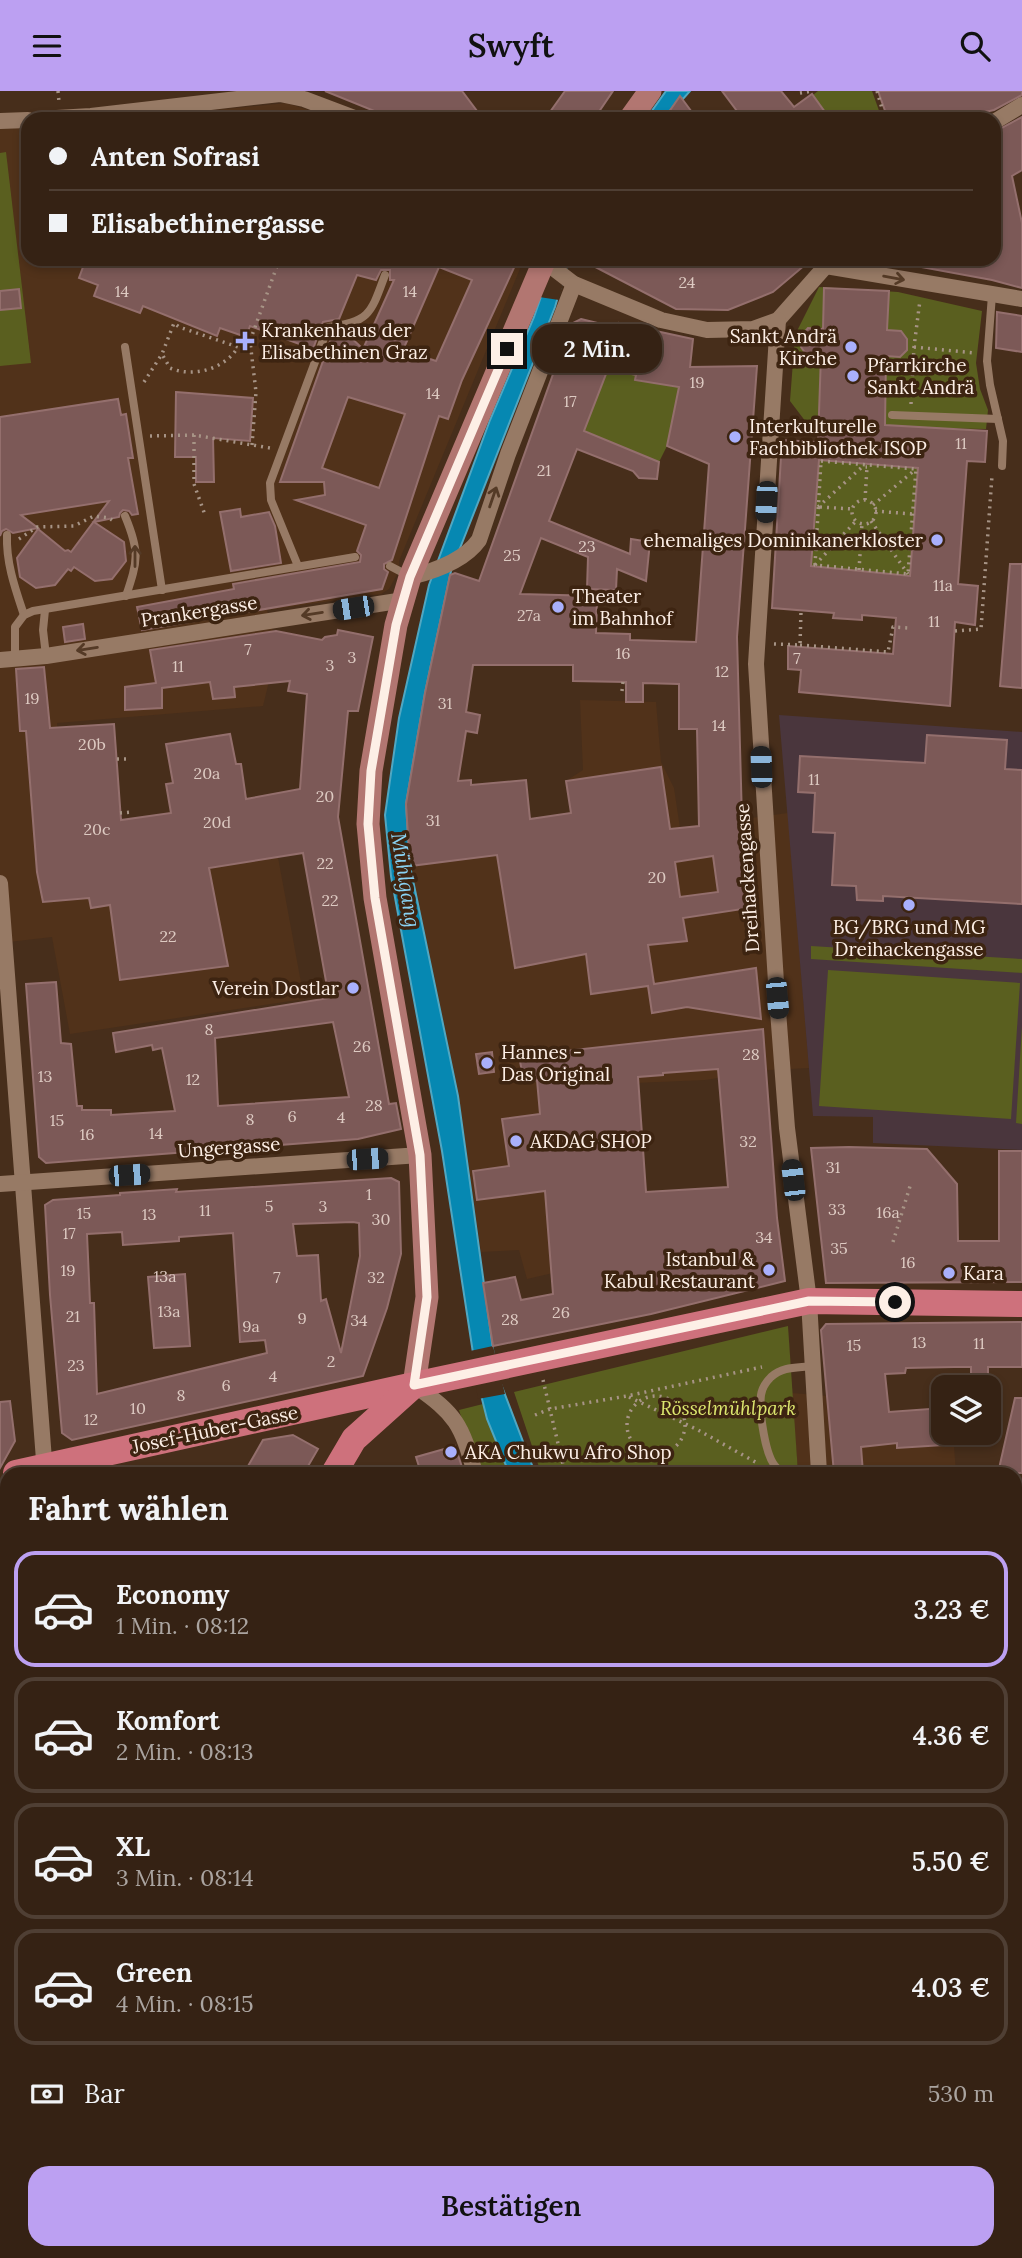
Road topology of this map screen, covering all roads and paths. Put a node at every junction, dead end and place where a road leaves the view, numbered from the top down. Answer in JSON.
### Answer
{"nodes":[{"id":1,"x":650,"y":91,"type":"edge"},
{"id":2,"x":813,"y":91,"type":"edge"},
{"id":3,"x":877,"y":91,"type":"edge"},
{"id":4,"x":800,"y":93,"type":"dead end"},
{"id":5,"x":1022,"y":105,"type":"edge"},
{"id":6,"x":124,"y":112,"type":"edge"},
{"id":7,"x":338,"y":112,"type":"edge"},
{"id":8,"x":635,"y":112,"type":"edge"},
{"id":9,"x":883,"y":112,"type":"edge"},
{"id":10,"x":1001,"y":118,"type":"edge"},
{"id":11,"x":21,"y":120,"type":"edge"},
{"id":12,"x":0,"y":121,"type":"edge"},
{"id":13,"x":277,"y":266,"type":"dead end"},
{"id":14,"x":544,"y":266,"type":"edge"},
{"id":15,"x":551,"y":266,"type":"edge"},
{"id":16,"x":826,"y":266,"type":"edge"},
{"id":17,"x":844,"y":266,"type":"edge"},
{"id":18,"x":385,"y":275,"type":"dead end"},
{"id":19,"x":570,"y":281,"type":"junction"},
{"id":20,"x":921,"y":294,"type":"dead end"},
{"id":21,"x":992,"y":295,"type":"junction"},
{"id":22,"x":1022,"y":299,"type":"edge"},
{"id":23,"x":778,"y":320,"type":"junction"},
{"id":24,"x":125,"y":347,"type":"dead end"},
{"id":25,"x":914,"y":347,"type":"junction"},
{"id":26,"x":988,"y":352,"type":"junction"},
{"id":27,"x":162,"y":354,"type":"junction"},
{"id":28,"x":888,"y":362,"type":"dead end"},
{"id":29,"x":914,"y":363,"type":"junction"},
{"id":30,"x":133,"y":399,"type":"junction"},
{"id":31,"x":892,"y":415,"type":"dead end"},
{"id":32,"x":910,"y":415,"type":"junction"},
{"id":33,"x":998,"y":419,"type":"junction"},
{"id":34,"x":194,"y":435,"type":"junction"},
{"id":35,"x":139,"y":437,"type":"junction"},
{"id":36,"x":252,"y":445,"type":"junction"},
{"id":37,"x":283,"y":449,"type":"junction"},
{"id":38,"x":867,"y":466,"type":"junction"},
{"id":39,"x":1002,"y":466,"type":"joint"},
{"id":40,"x":916,"y":469,"type":"junction"},
{"id":41,"x":865,"y":500,"type":"junction"},
{"id":42,"x":873,"y":505,"type":"junction"},
{"id":43,"x":818,"y":507,"type":"junction"},
{"id":44,"x":852,"y":509,"type":"junction"},
{"id":45,"x":875,"y":511,"type":"junction"},
{"id":46,"x":912,"y":514,"type":"junction"},
{"id":47,"x":205,"y":515,"type":"dead end"},
{"id":48,"x":126,"y":518,"type":"joint"},
{"id":49,"x":856,"y":521,"type":"junction"},
{"id":50,"x":871,"y":521,"type":"junction"},
{"id":51,"x":862,"y":523,"type":"junction"},
{"id":52,"x":7,"y":535,"type":"dead end"},
{"id":53,"x":7,"y":545,"type":"junction"},
{"id":54,"x":355,"y":557,"type":"dead end"},
{"id":55,"x":815,"y":565,"type":"junction"},
{"id":56,"x":298,"y":566,"type":"junction"},
{"id":57,"x":390,"y":566,"type":"dead end"},
{"id":58,"x":859,"y":569,"type":"junction"},
{"id":59,"x":421,"y":575,"type":"junction"},
{"id":60,"x":908,"y":575,"type":"junction"},
{"id":61,"x":162,"y":590,"type":"junction"},
{"id":62,"x":126,"y":596,"type":"junction"},
{"id":63,"x":404,"y":600,"type":"junction"},
{"id":64,"x":45,"y":610,"type":"junction"},
{"id":65,"x":801,"y":611,"type":"dead end"},
{"id":66,"x":24,"y":615,"type":"junction"},
{"id":67,"x":909,"y":628,"type":"dead end"},
{"id":68,"x":955,"y":631,"type":"dead end"},
{"id":69,"x":768,"y":643,"type":"dead end"},
{"id":70,"x":800,"y":645,"type":"junction"},
{"id":71,"x":46,"y":656,"type":"junction"},
{"id":72,"x":8,"y":659,"type":"edge"},
{"id":73,"x":623,"y":682,"type":"dead end"},
{"id":74,"x":622,"y":691,"type":"dead end"},
{"id":75,"x":117,"y":759,"type":"dead end"},
{"id":76,"x":129,"y":759,"type":"dead end"},
{"id":77,"x":133,"y":812,"type":"dead end"},
{"id":78,"x":120,"y":813,"type":"dead end"},
{"id":79,"x":0,"y":883,"type":"edge"},
{"id":80,"x":2,"y":928,"type":"edge"},
{"id":81,"x":420,"y":1155,"type":"junction"},
{"id":82,"x":22,"y":1182,"type":"junction"},
{"id":83,"x":912,"y":1182,"type":"dead end"},
{"id":84,"x":0,"y":1184,"type":"edge"},
{"id":85,"x":893,"y":1242,"type":"dead end"},
{"id":86,"x":809,"y":1301,"type":"junction"},
{"id":87,"x":1022,"y":1304,"type":"edge"},
{"id":88,"x":812,"y":1366,"type":"junction"},
{"id":89,"x":763,"y":1367,"type":"dead end"},
{"id":90,"x":543,"y":1380,"type":"dead end"},
{"id":91,"x":414,"y":1385,"type":"junction"},
{"id":92,"x":627,"y":1396,"type":"junction"},
{"id":93,"x":639,"y":1401,"type":"junction"},
{"id":94,"x":550,"y":1409,"type":"junction"},
{"id":95,"x":535,"y":1415,"type":"dead end"},
{"id":96,"x":685,"y":1424,"type":"junction"},
{"id":97,"x":45,"y":1467,"type":"edge"},
{"id":98,"x":62,"y":1467,"type":"edge"},
{"id":99,"x":338,"y":1467,"type":"edge"},
{"id":100,"x":473,"y":1467,"type":"edge"},
{"id":101,"x":564,"y":1467,"type":"edge"},
{"id":102,"x":771,"y":1467,"type":"edge"},
{"id":103,"x":775,"y":1467,"type":"edge"},
{"id":104,"x":819,"y":1467,"type":"edge"}],
"edges":[{"from":1,"to":8,"type":"main road"},
{"from":2,"to":4,"type":"path"},
{"from":3,"to":9,"type":"path"},
{"from":5,"to":10,"type":"street"},
{"from":6,"to":7,"type":"street"},
{"from":11,"to":12,"type":"street"},
{"from":13,"to":36,"type":"path"},
{"from":14,"to":59,"type":"main road"},
{"from":15,"to":19,"type":"street"},
{"from":16,"to":23,"type":"street"},
{"from":17,"to":21,"type":"street","one_way":true},
{"from":18,"to":37,"type":"lane"},
{"from":19,"to":23,"type":"street"},
{"from":59,"to":19,"type":"street","one_way":true},
{"from":20,"to":25,"type":"path"},
{"from":21,"to":22,"type":"street"},
{"from":21,"to":26,"type":"lane"},
{"from":23,"to":86,"type":"street","name":"Dreihackengasse"},
{"from":24,"to":30,"type":"lane"},
{"from":25,"to":26,"type":"path"},
{"from":25,"to":29,"type":"path"},
{"from":26,"to":33,"type":"lane"},
{"from":27,"to":27,"type":"path"},
{"from":27,"to":30,"type":"path"},
{"from":28,"to":29,"type":"path"},
{"from":29,"to":32,"type":"path"},
{"from":30,"to":35,"type":"lane"},
{"from":31,"to":32,"type":"lane"},
{"from":32,"to":33,"type":"lane"},
{"from":33,"to":39,"type":"lane"},
{"from":34,"to":35,"type":"path"},
{"from":34,"to":36,"type":"path"},
{"from":34,"to":47,"type":"path"},
{"from":35,"to":61,"type":"lane"},
{"from":36,"to":37,"type":"path"},
{"from":37,"to":56,"type":"lane"},
{"from":38,"to":40,"type":"path"},
{"from":38,"to":41,"type":"path"},
{"from":38,"to":43,"type":"path"},
{"from":38,"to":43,"type":"path"},
{"from":39,"to":68,"type":"path"},
{"from":40,"to":42,"type":"path"},
{"from":40,"to":46,"type":"path"},
{"from":41,"to":42,"type":"path"},
{"from":41,"to":44,"type":"path"},
{"from":42,"to":45,"type":"path"},
{"from":43,"to":44,"type":"path"},
{"from":43,"to":55,"type":"path"},
{"from":44,"to":49,"type":"path"},
{"from":45,"to":46,"type":"path"},
{"from":45,"to":50,"type":"path"},
{"from":46,"to":60,"type":"path"},
{"from":48,"to":53,"type":"path"},
{"from":62,"to":48,"type":"lane","one_way":true},
{"from":49,"to":51,"type":"path"},
{"from":49,"to":55,"type":"path"},
{"from":50,"to":51,"type":"path"},
{"from":50,"to":60,"type":"path"},
{"from":51,"to":58,"type":"path"},
{"from":52,"to":53,"type":"lane"},
{"from":53,"to":66,"type":"lane"},
{"from":54,"to":56,"type":"lane"},
{"from":55,"to":58,"type":"path"},
{"from":56,"to":61,"type":"lane"},
{"from":57,"to":59,"type":"lane"},
{"from":58,"to":60,"type":"path"},
{"from":59,"to":63,"type":"main road"},
{"from":61,"to":62,"type":"lane"},
{"from":62,"to":64,"type":"lane"},
{"from":63,"to":71,"type":"street","name":"Prankergasse","one_way":true},
{"from":63,"to":81,"type":"main road"},
{"from":64,"to":66,"type":"lane"},
{"from":64,"to":71,"type":"lane"},
{"from":65,"to":70,"type":"path"},
{"from":66,"to":72,"type":"lane"},
{"from":67,"to":70,"type":"path"},
{"from":69,"to":70,"type":"path"},
{"from":71,"to":72,"type":"street","name":"Prankergasse"},
{"from":73,"to":74,"type":"path"},
{"from":75,"to":76,"type":"path"},
{"from":77,"to":78,"type":"path"},
{"from":79,"to":80,"type":"street"},
{"from":80,"to":82,"type":"street"},
{"from":81,"to":82,"type":"street","name":"Ungergasse"},
{"from":81,"to":91,"type":"main road"},
{"from":82,"to":84,"type":"street","name":"Ungergasse"},
{"from":82,"to":97,"type":"street"},
{"from":83,"to":85,"type":"path"},
{"from":86,"to":87,"type":"main road","name":"Josef-Huber-Gasse"},
{"from":86,"to":88,"type":"street","name":"Dreihackengasse"},
{"from":86,"to":91,"type":"main road","name":"Josef-Huber-Gasse"},
{"from":88,"to":103,"type":"lane"},
{"from":88,"to":104,"type":"street","name":"Dreihackengasse"},
{"from":89,"to":92,"type":"path"},
{"from":90,"to":94,"type":"path"},
{"from":91,"to":98,"type":"main road","name":"Josef-Huber-Gasse"},
{"from":91,"to":99,"type":"main road"},
{"from":91,"to":100,"type":"street"},
{"from":92,"to":93,"type":"path"},
{"from":92,"to":94,"type":"path"},
{"from":93,"to":96,"type":"path"},
{"from":93,"to":96,"type":"path"},
{"from":93,"to":96,"type":"path"},
{"from":94,"to":95,"type":"path"},
{"from":94,"to":101,"type":"path"},
{"from":96,"to":102,"type":"path"}]}
